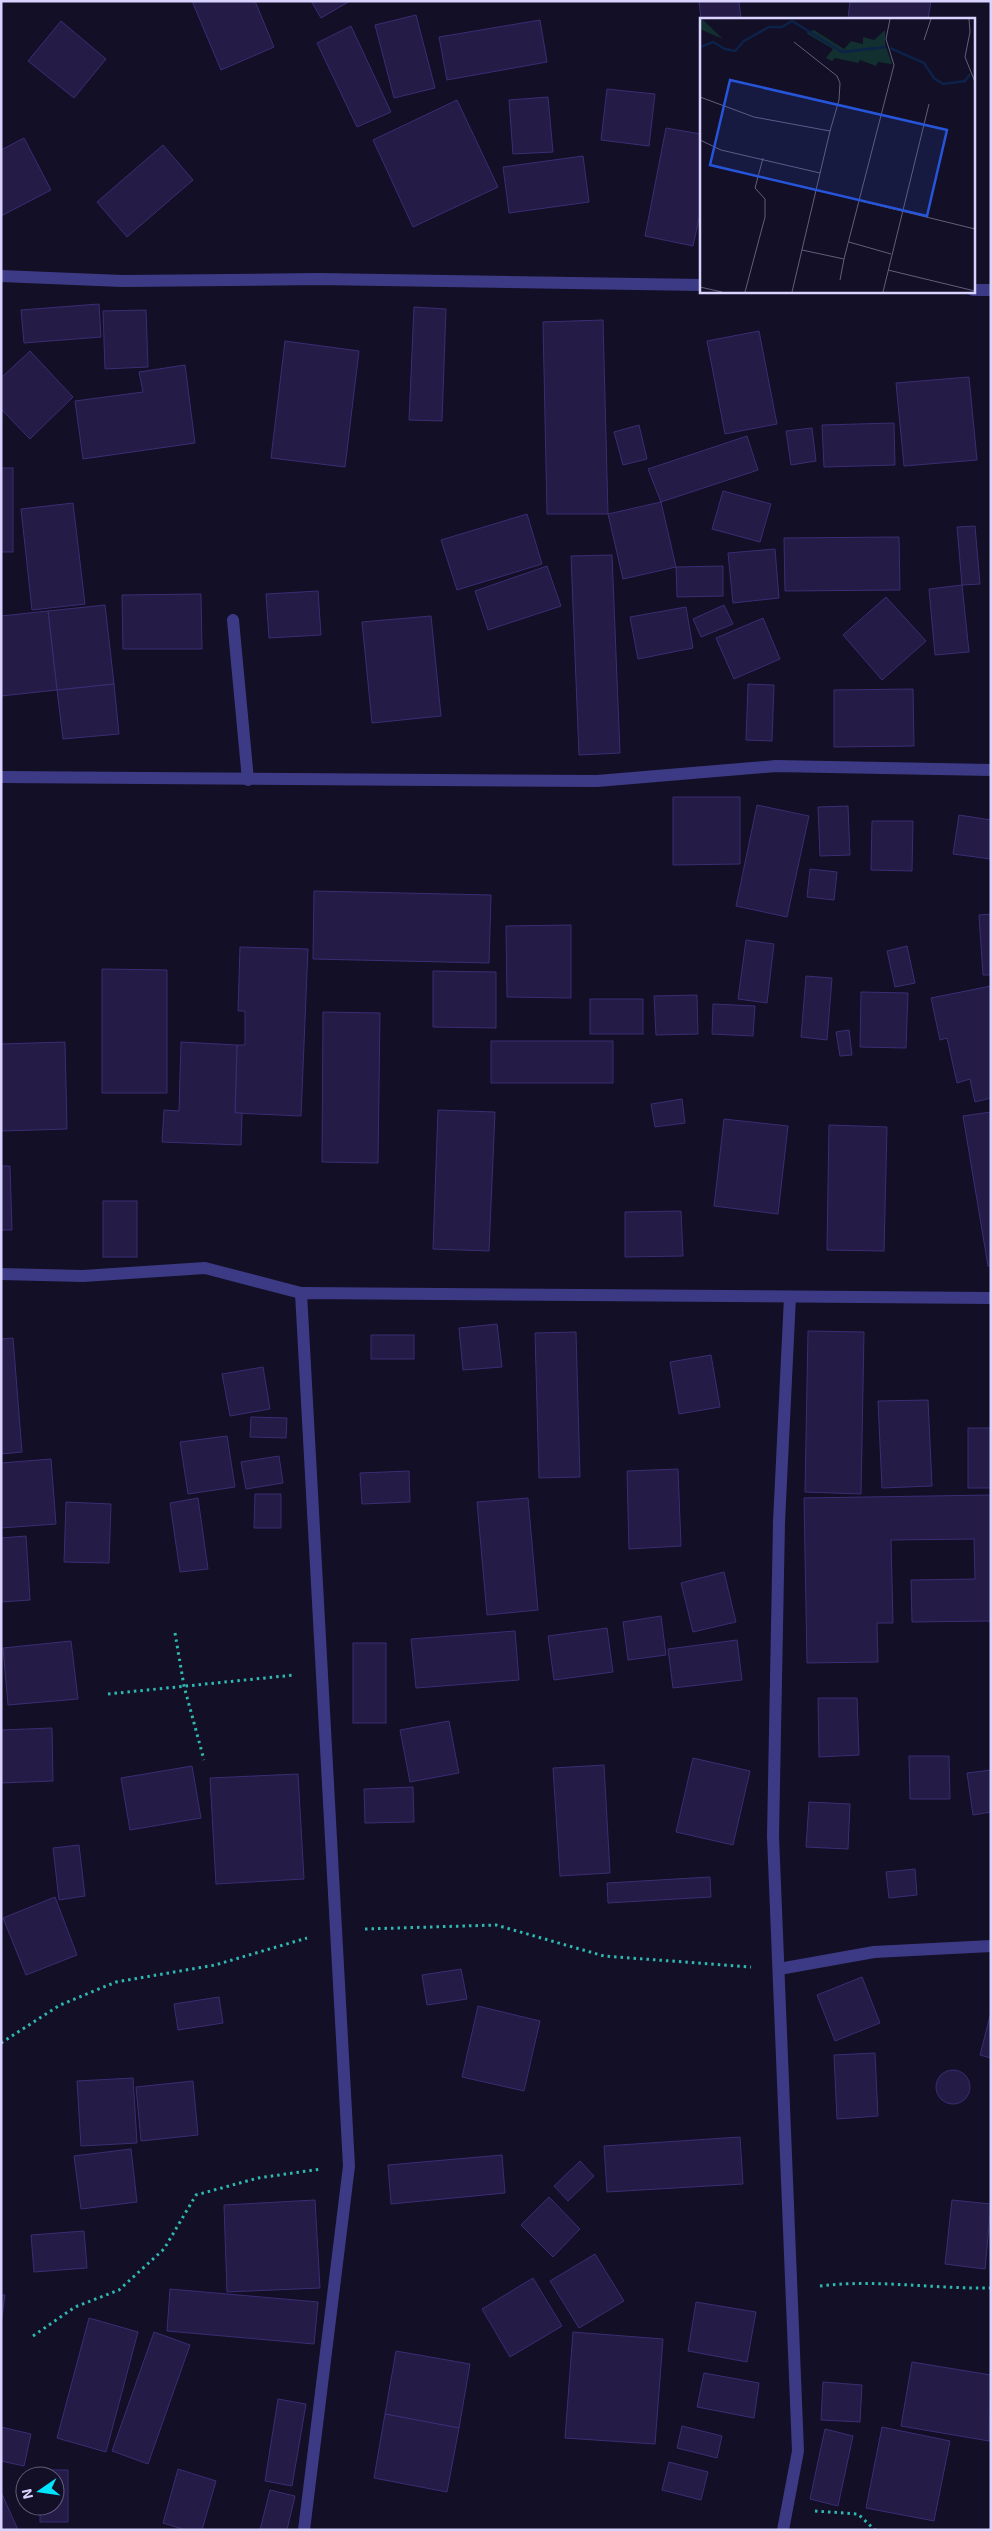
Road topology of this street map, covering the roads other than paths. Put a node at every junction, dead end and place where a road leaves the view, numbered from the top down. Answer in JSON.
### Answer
{"nodes":[{"id":1,"x":1,"y":276,"type":"edge"},
{"id":2,"x":700,"y":285,"type":"edge"},
{"id":3,"x":974,"y":290,"type":"edge"},
{"id":4,"x":991,"y":290,"type":"edge"},
{"id":5,"x":233,"y":620,"type":"dead end"},
{"id":6,"x":991,"y":770,"type":"edge"},
{"id":7,"x":1,"y":777,"type":"edge"},
{"id":8,"x":248,"y":780,"type":"junction"},
{"id":9,"x":1,"y":1274,"type":"edge"},
{"id":10,"x":301,"y":1293,"type":"junction"},
{"id":11,"x":790,"y":1296,"type":"junction"},
{"id":12,"x":991,"y":1298,"type":"edge"},
{"id":13,"x":991,"y":1946,"type":"edge"},
{"id":14,"x":779,"y":1969,"type":"junction"},
{"id":15,"x":304,"y":2530,"type":"edge"},
{"id":16,"x":783,"y":2530,"type":"edge"}],
"edges":[{"from":1,"to":2,"type":"street"},
{"from":3,"to":4,"type":"street"},
{"from":5,"to":8,"type":"street"},
{"from":6,"to":8,"type":"street"},
{"from":7,"to":8,"type":"street"},
{"from":9,"to":10,"type":"street"},
{"from":10,"to":11,"type":"street"},
{"from":10,"to":15,"type":"street"},
{"from":11,"to":12,"type":"street"},
{"from":11,"to":14,"type":"street"},
{"from":13,"to":14,"type":"street"},
{"from":14,"to":16,"type":"street"}]}
